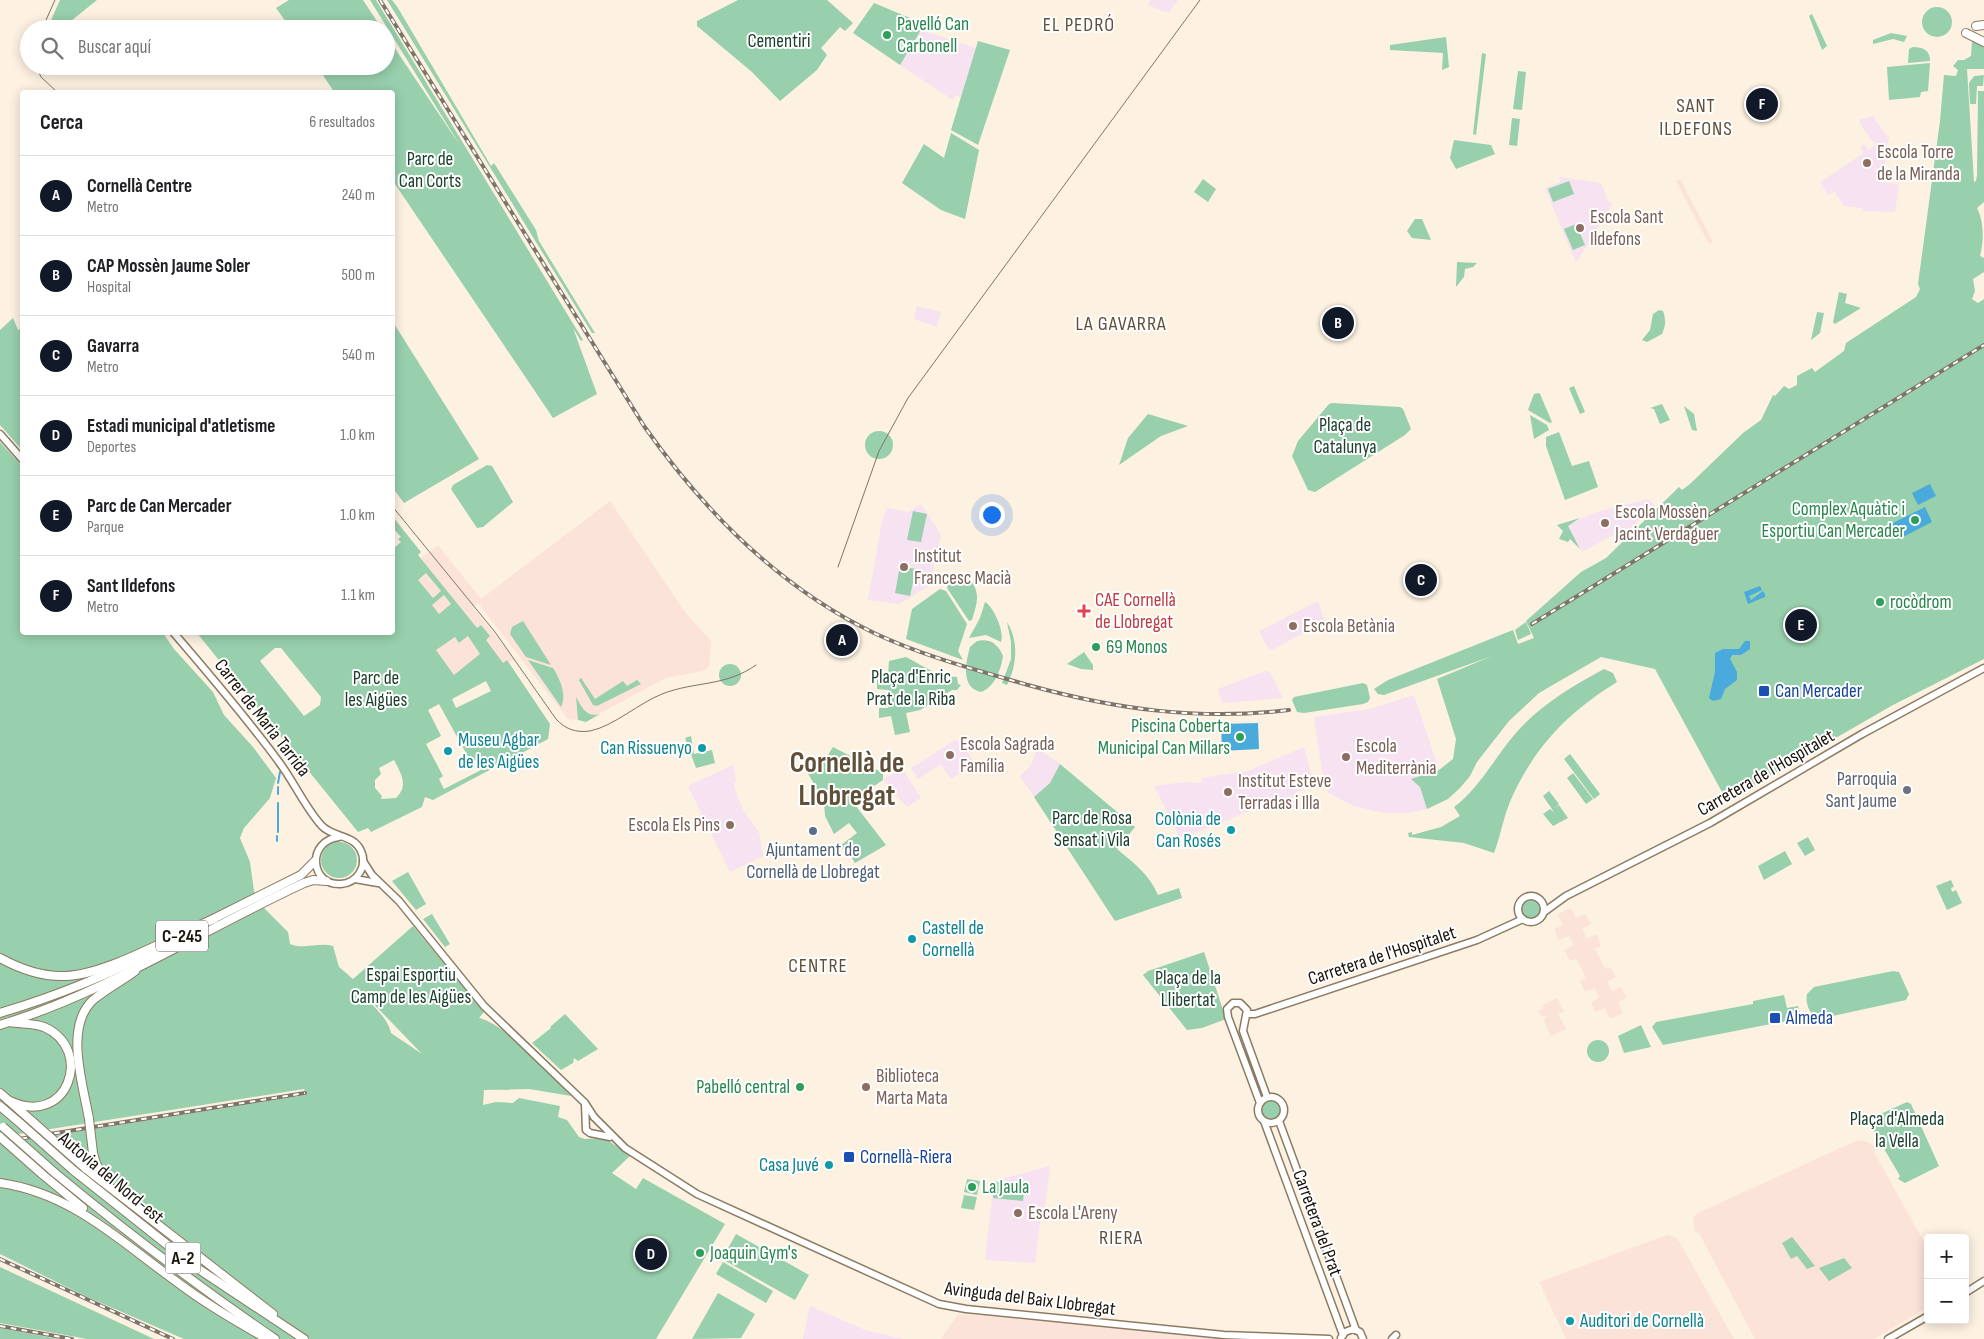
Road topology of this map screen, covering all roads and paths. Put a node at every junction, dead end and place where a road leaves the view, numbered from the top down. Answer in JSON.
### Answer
{"nodes":[{"id":1,"x":1966,"y":33,"type":"dead end"},
{"id":2,"x":1984,"y":42,"type":"edge"},
{"id":3,"x":0,"y":434,"type":"edge"},
{"id":4,"x":20,"y":457,"type":"edge"},
{"id":5,"x":176,"y":635,"type":"edge"},
{"id":6,"x":1983,"y":670,"type":"edge"},
{"id":7,"x":322,"y":826,"type":"junction"},
{"id":8,"x":339,"y":837,"type":"junction"},
{"id":9,"x":322,"y":844,"type":"junction"},
{"id":10,"x":363,"y":861,"type":"junction"},
{"id":11,"x":316,"y":862,"type":"junction"},
{"id":12,"x":355,"y":879,"type":"junction"},
{"id":13,"x":326,"y":881,"type":"junction"},
{"id":14,"x":381,"y":884,"type":"junction"},
{"id":15,"x":1566,"y":896,"type":"junction"},
{"id":16,"x":1541,"y":902,"type":"junction"},
{"id":17,"x":1544,"y":912,"type":"junction"},
{"id":18,"x":1523,"y":918,"type":"junction"},
{"id":19,"x":214,"y":919,"type":"junction"},
{"id":20,"x":0,"y":958,"type":"edge"},
{"id":21,"x":135,"y":971,"type":"junction"},
{"id":22,"x":0,"y":1013,"type":"edge"},
{"id":23,"x":1246,"y":1017,"type":"junction"},
{"id":24,"x":1231,"y":1021,"type":"junction"},
{"id":25,"x":10,"y":1022,"type":"junction"},
{"id":26,"x":0,"y":1025,"type":"edge"},
{"id":27,"x":0,"y":1093,"type":"edge"},
{"id":28,"x":1267,"y":1097,"type":"junction"},
{"id":29,"x":8,"y":1100,"type":"junction"},
{"id":30,"x":585,"y":1103,"type":"junction"},
{"id":31,"x":1260,"y":1104,"type":"junction"},
{"id":32,"x":0,"y":1106,"type":"edge"},
{"id":33,"x":594,"y":1117,"type":"junction"},
{"id":34,"x":1279,"y":1120,"type":"junction"},
{"id":35,"x":586,"y":1121,"type":"junction"},
{"id":36,"x":1264,"y":1121,"type":"junction"},
{"id":37,"x":1,"y":1125,"type":"edge"},
{"id":38,"x":601,"y":1126,"type":"junction"},
{"id":39,"x":596,"y":1133,"type":"junction"},
{"id":40,"x":0,"y":1137,"type":"edge"},
{"id":41,"x":618,"y":1140,"type":"junction"},
{"id":42,"x":0,"y":1183,"type":"edge"},
{"id":43,"x":115,"y":1193,"type":"junction"},
{"id":44,"x":103,"y":1225,"type":"junction"},
{"id":45,"x":1984,"y":1281,"type":"edge"},
{"id":46,"x":1969,"y":1290,"type":"edge"},
{"id":47,"x":1924,"y":1318,"type":"edge"},
{"id":48,"x":1356,"y":1330,"type":"junction"},
{"id":49,"x":1328,"y":1337,"type":"edge"},
{"id":50,"x":1342,"y":1337,"type":"edge"},
{"id":51,"x":267,"y":1339,"type":"edge"},
{"id":52,"x":275,"y":1339,"type":"edge"},
{"id":53,"x":305,"y":1339,"type":"edge"},
{"id":54,"x":1363,"y":1339,"type":"edge"},
{"id":55,"x":1888,"y":1339,"type":"edge"}],
"edges":[{"from":1,"to":2,"type":"highway"},
{"from":3,"to":4,"type":"main road"},
{"from":5,"to":7,"type":"main road","name":"Carrer de Maria Tarrida"},
{"from":6,"to":15,"type":"main road","name":"Carretera de l'Hospitalet"},
{"from":7,"to":8,"type":"main road"},
{"from":7,"to":9,"type":"main road"},
{"from":8,"to":9,"type":"main road"},
{"from":8,"to":10,"type":"main road"},
{"from":9,"to":11,"type":"main road"},
{"from":10,"to":12,"type":"main road"},
{"from":10,"to":14,"type":"main road"},
{"from":11,"to":13,"type":"main road"},
{"from":11,"to":19,"type":"highway","number":"C-245"},
{"from":12,"to":13,"type":"main road"},
{"from":12,"to":14,"type":"main road"},
{"from":13,"to":21,"type":"highway","number":"C-245"},
{"from":14,"to":30,"type":"main road"},
{"from":15,"to":16,"type":"main road","name":"Carretera de l'Hospitalet"},
{"from":15,"to":17,"type":"main road","name":"Carretera de l'Hospitalet"},
{"from":16,"to":17,"type":"main road"},
{"from":16,"to":18,"type":"main road"},
{"from":17,"to":18,"type":"main road"},
{"from":18,"to":23,"type":"main road","name":"Carretera de l'Hospitalet"},
{"from":19,"to":20,"type":"highway"},
{"from":19,"to":22,"type":"highway","number":"C-245"},
{"from":21,"to":25,"type":"highway","number":"C-245"},
{"from":21,"to":43,"type":"highway","bridge":true},
{"from":23,"to":24,"type":"main road"},
{"from":23,"to":24,"type":"main road"},
{"from":23,"to":28,"type":"main road"},
{"from":24,"to":31,"type":"main road"},
{"from":25,"to":26,"type":"highway","number":"C-245"},
{"from":25,"to":29,"type":"highway"},
{"from":27,"to":29,"type":"highway"},
{"from":28,"to":31,"type":"main road"},
{"from":28,"to":34,"type":"main road"},
{"from":29,"to":43,"type":"highway","bridge":true},
{"from":30,"to":33,"type":"main road"},
{"from":30,"to":35,"type":"main road"},
{"from":31,"to":36,"type":"main road"},
{"from":32,"to":53,"type":"highway","name":"Autovia del Nord-est","number":"A-2","bridge":true},
{"from":33,"to":35,"type":"main road"},
{"from":33,"to":38,"type":"main road"},
{"from":34,"to":36,"type":"main road"},
{"from":34,"to":48,"type":"main road","name":"Carretera del Prat"},
{"from":35,"to":39,"type":"main road"},
{"from":36,"to":50,"type":"main road","name":"Carretera del Prat"},
{"from":37,"to":52,"type":"highway","name":"Autovia del Nord-est","number":"A-2","bridge":true},
{"from":38,"to":39,"type":"main road"},
{"from":38,"to":41,"type":"main road","name":"Avinguda del Baix Llobregat"},
{"from":39,"to":41,"type":"main road","name":"Avinguda del Baix Llobregat"},
{"from":40,"to":44,"type":"highway","bridge":true},
{"from":41,"to":49,"type":"main road","name":"Avinguda del Baix Llobregat"},
{"from":42,"to":44,"type":"highway"},
{"from":43,"to":53,"type":"highway"},
{"from":44,"to":51,"type":"highway"},
{"from":45,"to":46,"type":"main road"},
{"from":47,"to":55,"type":"main road"},
{"from":48,"to":50,"type":"main road"},
{"from":48,"to":54,"type":"main road","name":"Carretera del Prat"},
{"from":49,"to":50,"type":"main road","name":"Avinguda del Baix Llobregat"}]}
